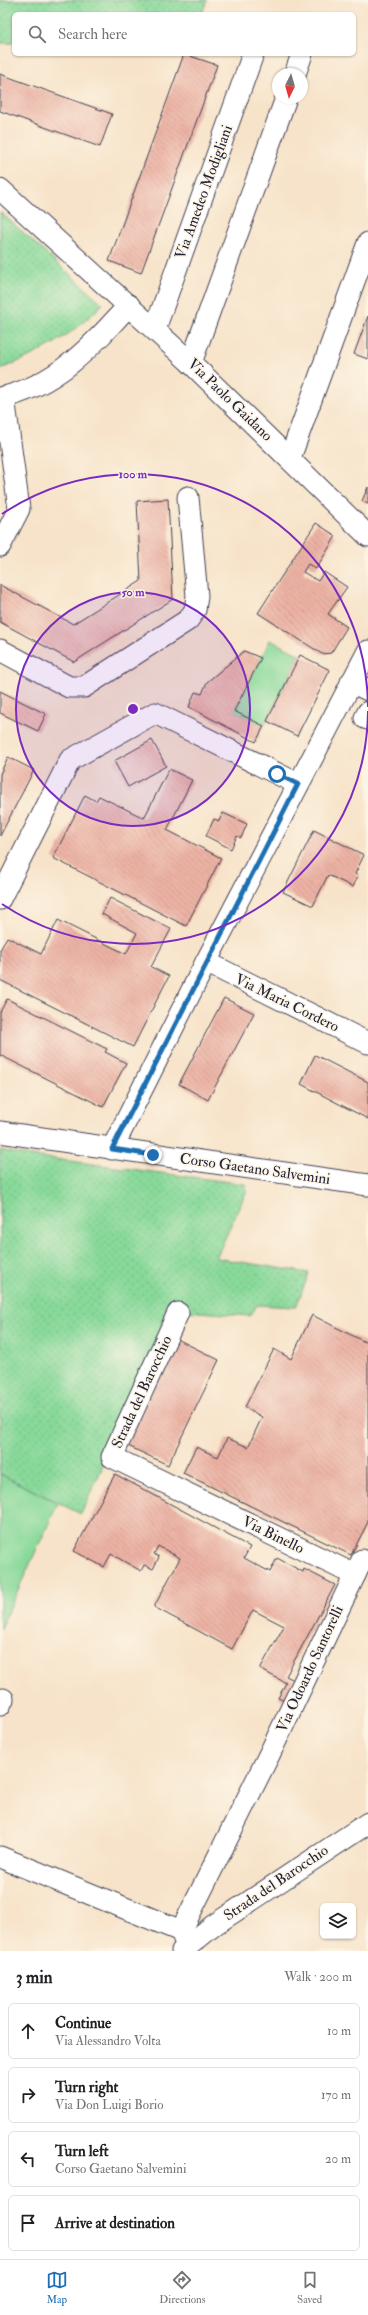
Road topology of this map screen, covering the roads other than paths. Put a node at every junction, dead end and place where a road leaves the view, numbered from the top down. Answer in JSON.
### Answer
{"nodes":[{"id":1,"x":252,"y":56,"type":"edge"},
{"id":2,"x":301,"y":56,"type":"edge"},
{"id":3,"x":297,"y":68,"type":"edge"},
{"id":4,"x":284,"y":104,"type":"edge"},
{"id":5,"x":0,"y":189,"type":"edge"},
{"id":6,"x":368,"y":243,"type":"edge"},
{"id":7,"x":129,"y":305,"type":"junction"},
{"id":8,"x":155,"y":329,"type":"junction"},
{"id":9,"x":191,"y":362,"type":"junction"},
{"id":10,"x":2,"y":398,"type":"edge"},
{"id":11,"x":290,"y":458,"type":"junction"},
{"id":12,"x":188,"y":497,"type":"dead end"},
{"id":13,"x":5,"y":525,"type":"edge"},
{"id":14,"x":368,"y":536,"type":"edge"},
{"id":15,"x":0,"y":546,"type":"edge"},
{"id":16,"x":0,"y":650,"type":"edge"},
{"id":17,"x":368,"y":651,"type":"edge"},
{"id":18,"x":360,"y":686,"type":"edge"},
{"id":19,"x":368,"y":712,"type":"edge"},
{"id":20,"x":368,"y":719,"type":"edge"},
{"id":21,"x":298,"y":784,"type":"junction"},
{"id":22,"x":0,"y":899,"type":"edge"},
{"id":23,"x":206,"y":962,"type":"junction"},
{"id":24,"x":368,"y":1043,"type":"edge"},
{"id":25,"x":0,"y":1132,"type":"edge"},
{"id":26,"x":112,"y":1149,"type":"junction"},
{"id":27,"x":368,"y":1185,"type":"edge"},
{"id":28,"x":178,"y":1313,"type":"dead end"},
{"id":29,"x":190,"y":1495,"type":"joint"},
{"id":30,"x":359,"y":1577,"type":"edge"},
{"id":31,"x":368,"y":1823,"type":"edge"},
{"id":32,"x":0,"y":1857,"type":"edge"},
{"id":33,"x":183,"y":1943,"type":"edge"}],
"edges":[{"from":1,"to":8,"type":"street","name":"Via Amedeo Modigliani"},
{"from":2,"to":3,"type":"street"},
{"from":4,"to":9,"type":"street"},
{"from":5,"to":7,"type":"street","name":"Via Paolo Gaidano"},
{"from":6,"to":11,"type":"street","name":"Via Paolo Gaidano"},
{"from":7,"to":8,"type":"street","name":"Via Paolo Gaidano"},
{"from":7,"to":10,"type":"street"},
{"from":8,"to":9,"type":"street","name":"Via Paolo Gaidano"},
{"from":9,"to":11,"type":"street","name":"Via Paolo Gaidano"},
{"from":10,"to":13,"type":"street"},
{"from":11,"to":14,"type":"street"},
{"from":12,"to":16,"type":"street"},
{"from":13,"to":15,"type":"street"},
{"from":17,"to":18,"type":"street"},
{"from":18,"to":21,"type":"street"},
{"from":19,"to":20,"type":"street"},
{"from":21,"to":22,"type":"street"},
{"from":21,"to":23,"type":"street"},
{"from":23,"to":24,"type":"street","name":"Via Maria Cordero"},
{"from":23,"to":26,"type":"street"},
{"from":25,"to":26,"type":"street","name":"Corso Gaetano Salvemini"},
{"from":26,"to":27,"type":"street","name":"Corso Gaetano Salvemini"},
{"from":28,"to":29,"type":"street","name":"Strada del Barocchio"},
{"from":29,"to":30,"type":"street","name":"Via Binello"},
{"from":30,"to":33,"type":"street","name":"Via Odoardo Santorelli"},
{"from":31,"to":33,"type":"street","name":"Strada del Barocchio"},
{"from":32,"to":33,"type":"street"}]}
